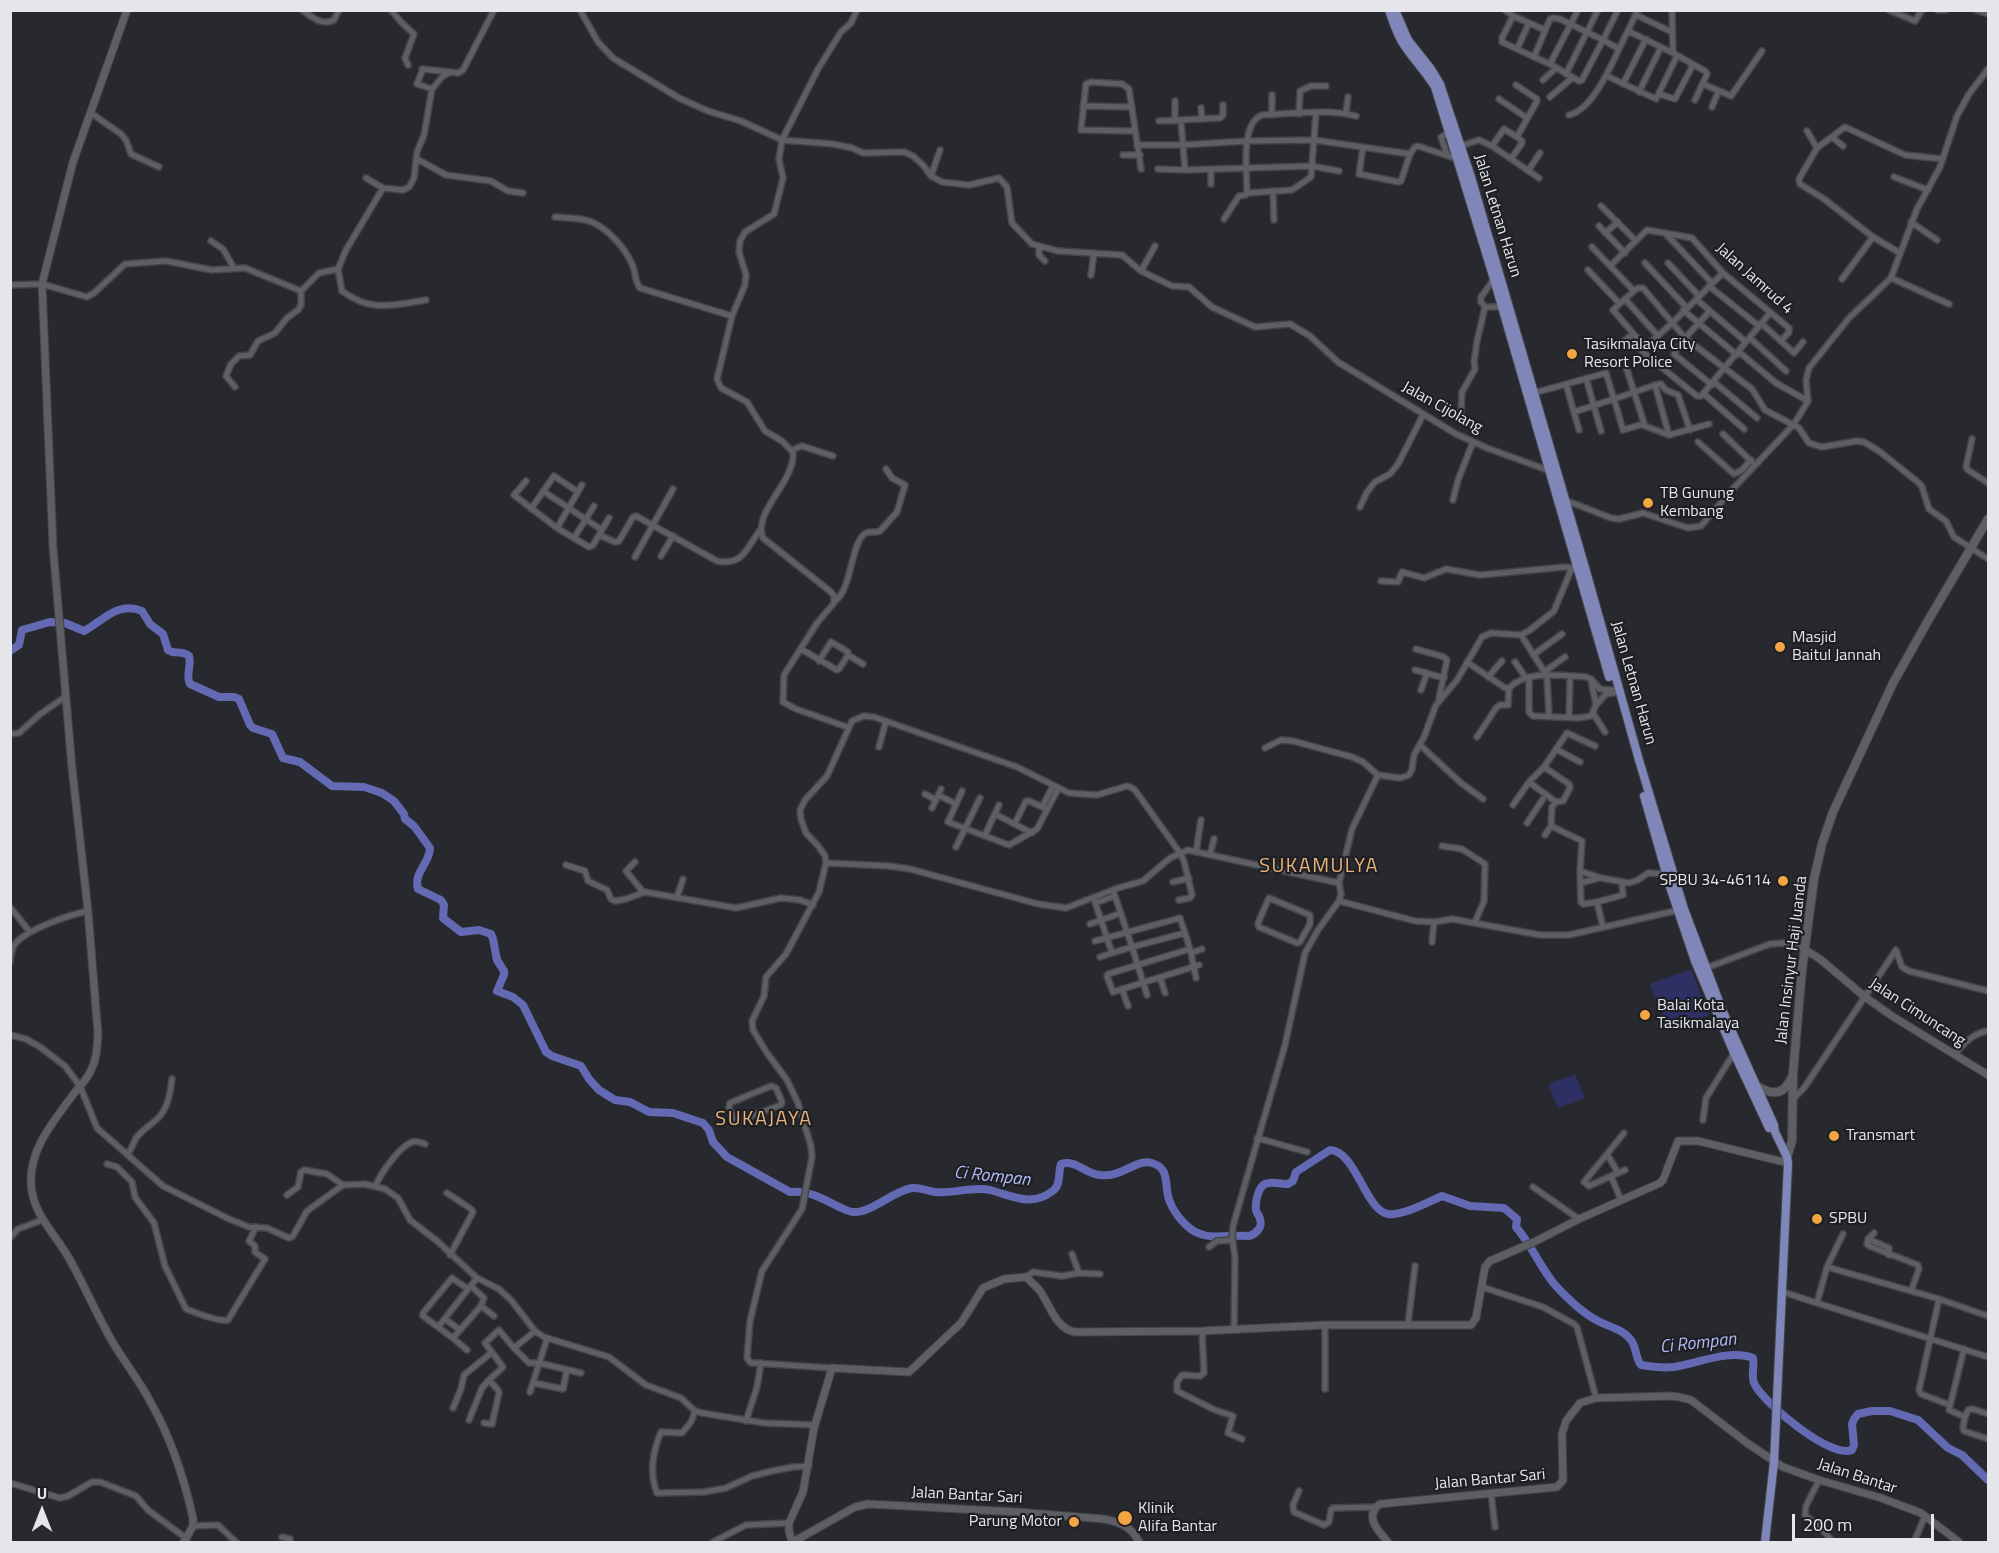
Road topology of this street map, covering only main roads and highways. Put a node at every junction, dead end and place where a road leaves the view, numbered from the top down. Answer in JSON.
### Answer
{"nodes":[{"id":1,"x":1389,"y":10,"type":"edge"},
{"id":2,"x":1395,"y":10,"type":"edge"},
{"id":3,"x":1461,"y":159,"type":"junction"},
{"id":4,"x":1495,"y":275,"type":"junction"},
{"id":5,"x":1537,"y":417,"type":"junction"},
{"id":6,"x":1989,"y":519,"type":"edge"},
{"id":7,"x":1568,"y":525,"type":"junction"},
{"id":8,"x":1636,"y":761,"type":"junction"},
{"id":9,"x":1681,"y":910,"type":"junction"},
{"id":10,"x":1720,"y":1013,"type":"junction"},
{"id":11,"x":1793,"y":1073,"type":"junction"},
{"id":12,"x":1755,"y":1085,"type":"junction"},
{"id":13,"x":1774,"y":1132,"type":"junction"},
{"id":14,"x":1787,"y":1160,"type":"junction"},
{"id":15,"x":1765,"y":1542,"type":"edge"}],
"edges":[{"from":1,"to":3,"type":"main road","name":"Jalan Letnan Harun"},
{"from":2,"to":3,"type":"main road","name":"Jalan Letnan Harun"},
{"from":3,"to":4,"type":"main road","name":"Jalan Letnan Harun"},
{"from":4,"to":5,"type":"main road","name":"Jalan Letnan Harun"},
{"from":4,"to":5,"type":"main road","name":"Jalan Letnan Harun"},
{"from":5,"to":7,"type":"main road","name":"Jalan Letnan Harun"},
{"from":5,"to":7,"type":"main road","name":"Jalan Letnan Harun"},
{"from":6,"to":11,"type":"main road","name":"Jalan Insinyur Haji Juanda"},
{"from":7,"to":8,"type":"main road","name":"Jalan Letnan Harun"},
{"from":7,"to":8,"type":"main road","name":"Jalan Letnan Harun"},
{"from":8,"to":9,"type":"main road","name":"Jalan Letnan Harun"},
{"from":8,"to":9,"type":"main road"},
{"from":9,"to":10,"type":"main road","name":"Jalan Letnan Harun"},
{"from":9,"to":10,"type":"main road","name":"Jalan Letnan Harun"},
{"from":10,"to":12,"type":"main road","name":"Jalan Letnan Harun"},
{"from":10,"to":13,"type":"main road","name":"Jalan Letnan Harun"},
{"from":11,"to":12,"type":"main road"},
{"from":11,"to":14,"type":"main road","name":"Jalan Insinyur Haji Juanda"},
{"from":12,"to":13,"type":"main road","name":"Jalan Letnan Harun"},
{"from":13,"to":14,"type":"main road"},
{"from":14,"to":15,"type":"main road"}]}
